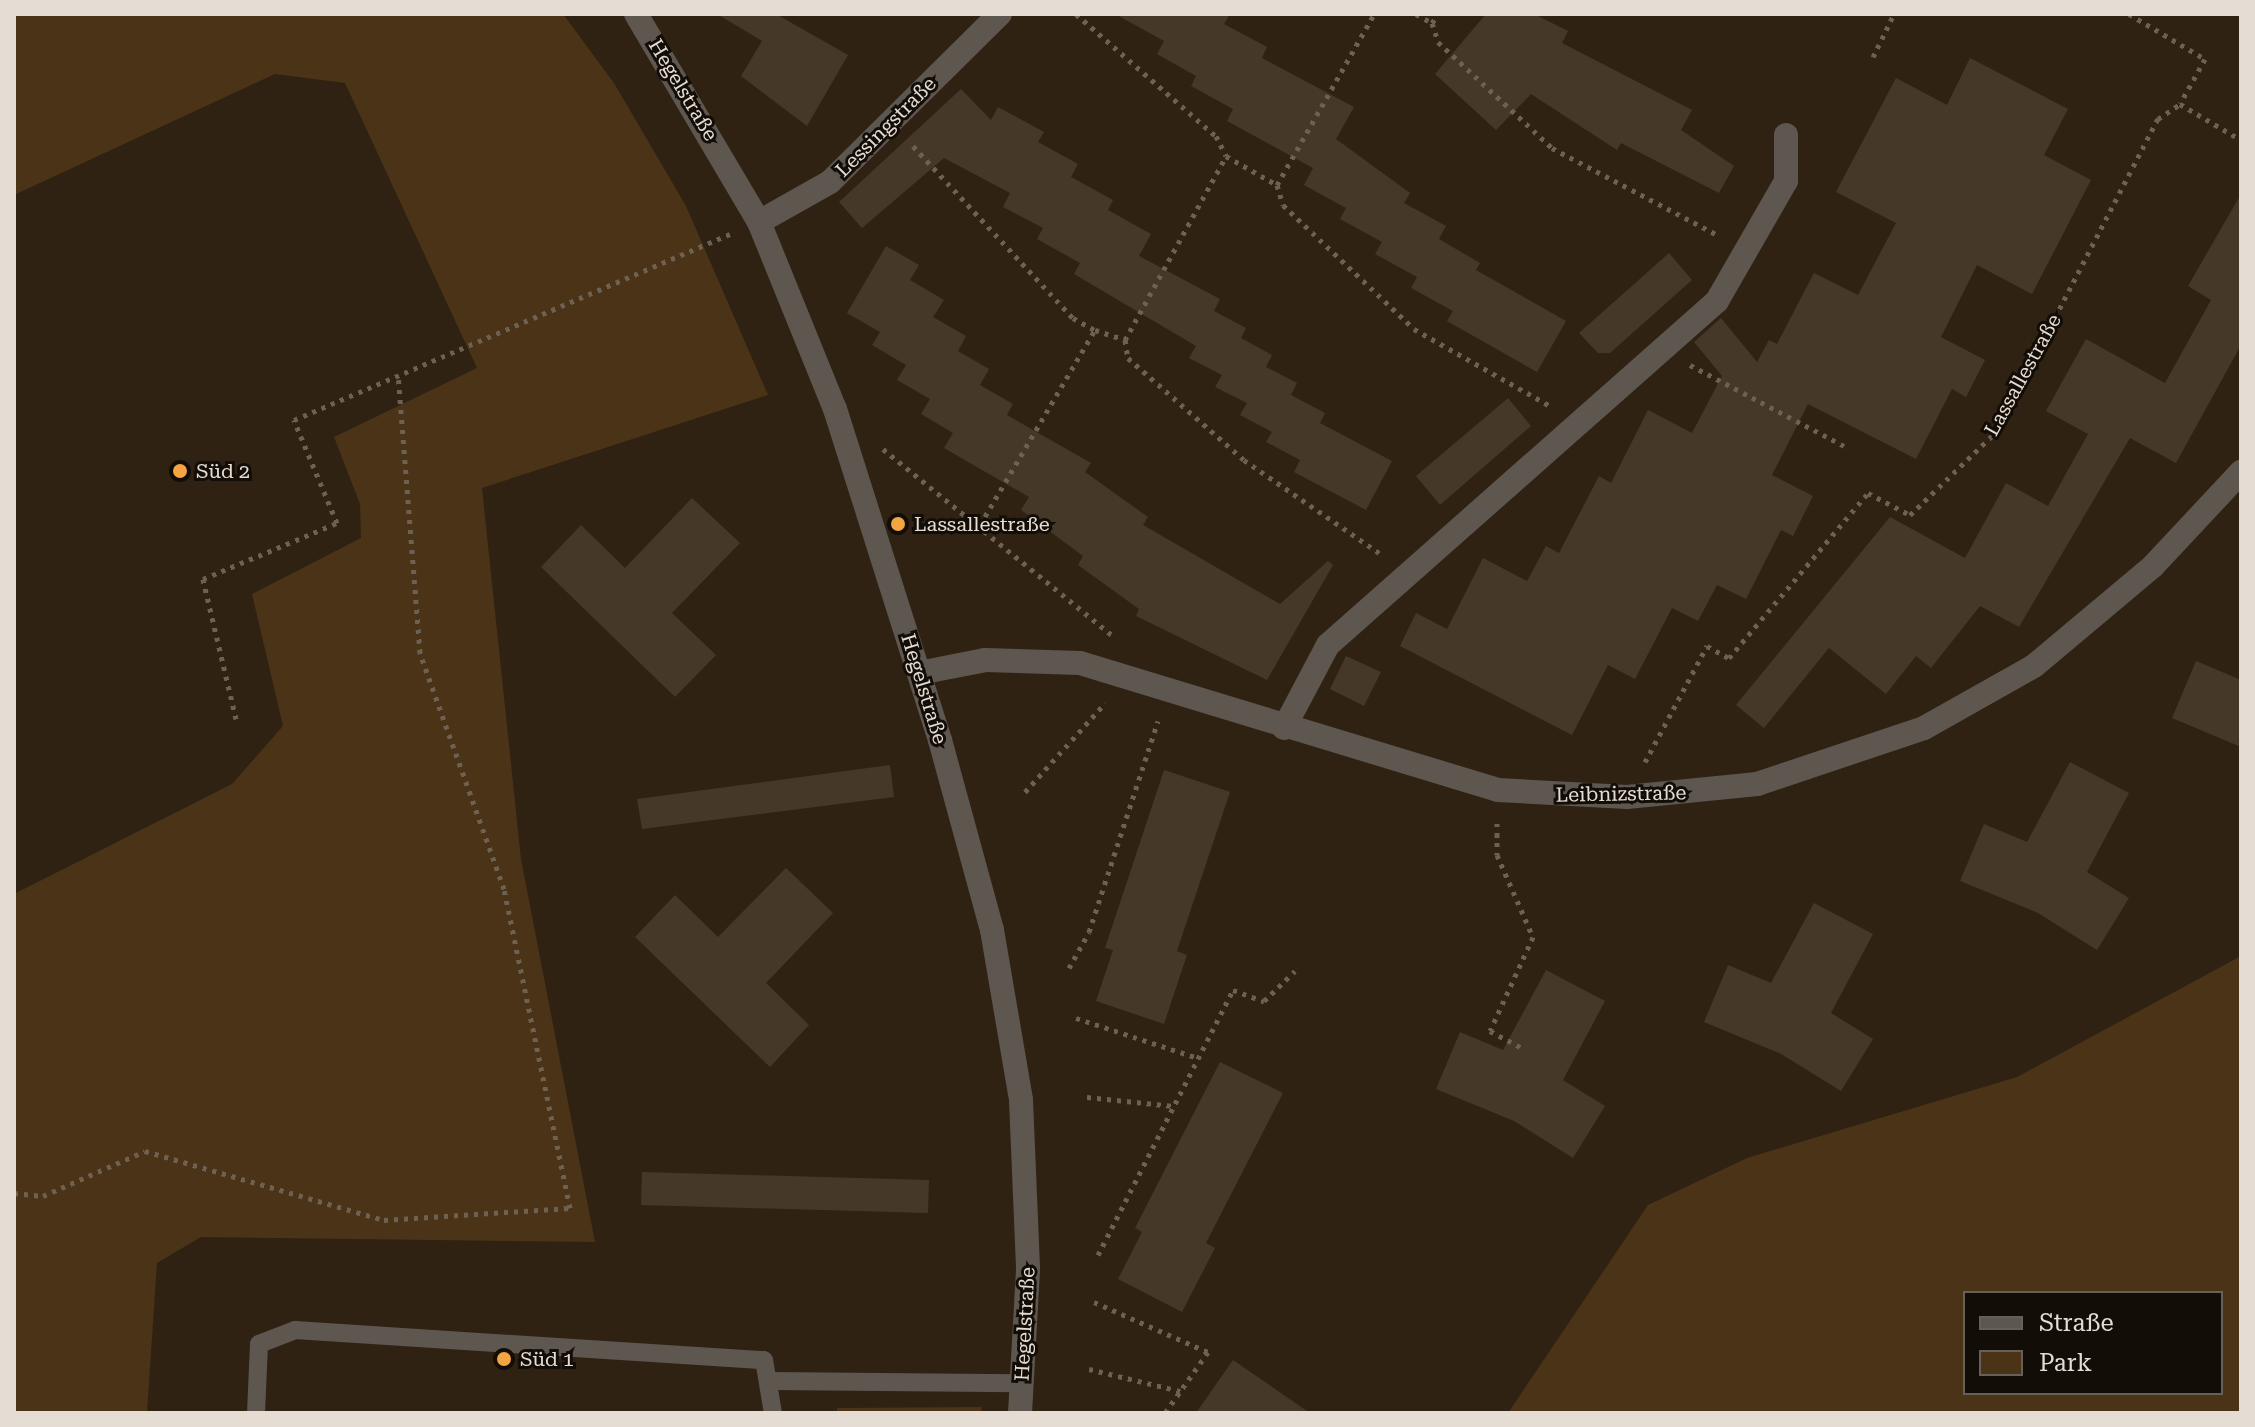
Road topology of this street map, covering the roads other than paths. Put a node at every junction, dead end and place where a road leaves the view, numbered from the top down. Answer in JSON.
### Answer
{"nodes":[{"id":1,"x":636,"y":14,"type":"edge"},
{"id":2,"x":1000,"y":14,"type":"edge"},
{"id":3,"x":1786,"y":135,"type":"dead end"},
{"id":4,"x":759,"y":222,"type":"junction"},
{"id":5,"x":2241,"y":472,"type":"edge"},
{"id":6,"x":919,"y":673,"type":"junction"},
{"id":7,"x":1284,"y":728,"type":"junction"},
{"id":8,"x":770,"y":1381,"type":"junction"},
{"id":9,"x":1022,"y":1383,"type":"junction"},
{"id":10,"x":256,"y":1413,"type":"edge"},
{"id":11,"x":773,"y":1413,"type":"edge"},
{"id":12,"x":1020,"y":1413,"type":"edge"}],
"edges":[{"from":1,"to":4,"type":"street","name":"Hegelstraße"},
{"from":2,"to":4,"type":"street","name":"Lessingstraße"},
{"from":3,"to":7,"type":"street"},
{"from":4,"to":6,"type":"street","name":"Hegelstraße"},
{"from":5,"to":7,"type":"street","name":"Leibnizstraße"},
{"from":6,"to":7,"type":"street","name":"Leibnizstraße"},
{"from":6,"to":9,"type":"street","name":"Hegelstraße"},
{"from":8,"to":9,"type":"lane"},
{"from":8,"to":10,"type":"lane"},
{"from":8,"to":11,"type":"lane"},
{"from":9,"to":12,"type":"street","name":"Hegelstraße"}]}
